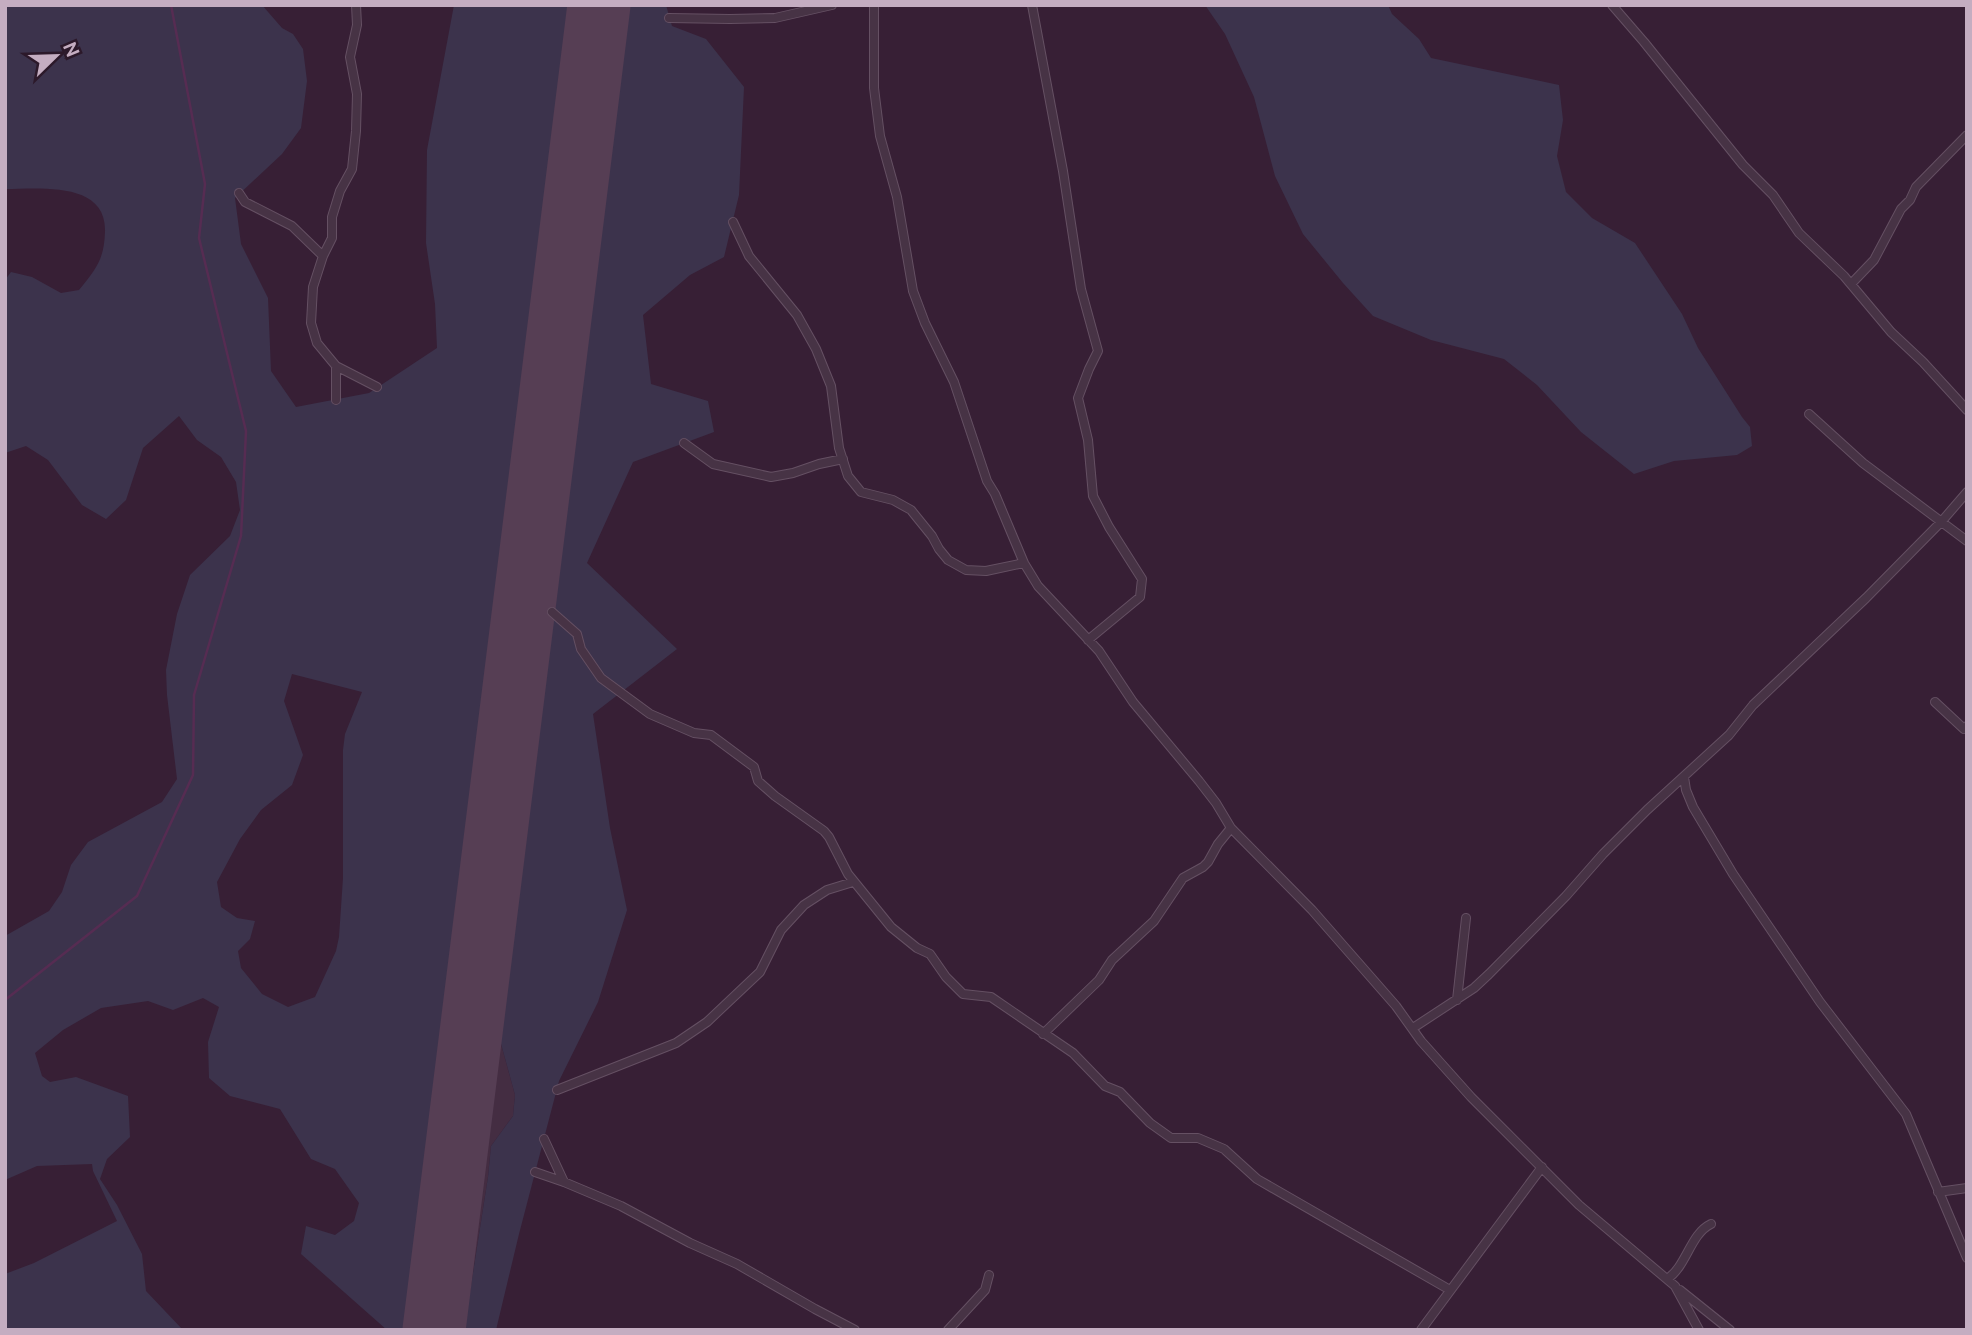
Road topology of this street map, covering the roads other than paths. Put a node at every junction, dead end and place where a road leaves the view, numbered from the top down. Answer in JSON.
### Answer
{"nodes":[{"id":1,"x":356,"y":5,"type":"edge"},
{"id":2,"x":832,"y":5,"type":"edge"},
{"id":3,"x":874,"y":5,"type":"edge"},
{"id":4,"x":1032,"y":5,"type":"edge"},
{"id":5,"x":1612,"y":5,"type":"edge"},
{"id":6,"x":669,"y":18,"type":"dead end"},
{"id":7,"x":1967,"y":135,"type":"edge"},
{"id":8,"x":239,"y":193,"type":"dead end"},
{"id":9,"x":733,"y":222,"type":"dead end"},
{"id":10,"x":323,"y":256,"type":"junction"},
{"id":11,"x":1850,"y":284,"type":"junction"},
{"id":12,"x":336,"y":366,"type":"junction"},
{"id":13,"x":377,"y":387,"type":"dead end"},
{"id":14,"x":336,"y":400,"type":"dead end"},
{"id":15,"x":1967,"y":410,"type":"edge"},
{"id":16,"x":1809,"y":414,"type":"dead end"},
{"id":17,"x":684,"y":443,"type":"dead end"},
{"id":18,"x":843,"y":459,"type":"junction"},
{"id":19,"x":1967,"y":492,"type":"edge"},
{"id":20,"x":1942,"y":521,"type":"junction"},
{"id":21,"x":1967,"y":541,"type":"edge"},
{"id":22,"x":1024,"y":563,"type":"junction"},
{"id":23,"x":552,"y":612,"type":"dead end"},
{"id":24,"x":1088,"y":640,"type":"junction"},
{"id":25,"x":1935,"y":702,"type":"dead end"},
{"id":26,"x":1967,"y":726,"type":"edge"},
{"id":27,"x":1685,"y":777,"type":"junction"},
{"id":28,"x":1231,"y":828,"type":"junction"},
{"id":29,"x":853,"y":882,"type":"junction"},
{"id":30,"x":1466,"y":918,"type":"dead end"},
{"id":31,"x":1457,"y":1000,"type":"junction"},
{"id":32,"x":1413,"y":1028,"type":"junction"},
{"id":33,"x":1043,"y":1034,"type":"junction"},
{"id":34,"x":557,"y":1090,"type":"dead end"},
{"id":35,"x":544,"y":1139,"type":"dead end"},
{"id":36,"x":1542,"y":1167,"type":"junction"},
{"id":37,"x":535,"y":1172,"type":"dead end"},
{"id":38,"x":564,"y":1182,"type":"junction"},
{"id":39,"x":1967,"y":1188,"type":"edge"},
{"id":40,"x":1938,"y":1192,"type":"junction"},
{"id":41,"x":1711,"y":1224,"type":"dead end"},
{"id":42,"x":1967,"y":1258,"type":"edge"},
{"id":43,"x":989,"y":1275,"type":"dead end"},
{"id":44,"x":1667,"y":1279,"type":"junction"},
{"id":45,"x":1675,"y":1286,"type":"junction"},
{"id":46,"x":1450,"y":1290,"type":"junction"},
{"id":47,"x":855,"y":1330,"type":"edge"},
{"id":48,"x":948,"y":1330,"type":"edge"},
{"id":49,"x":1421,"y":1330,"type":"edge"},
{"id":50,"x":1699,"y":1330,"type":"edge"},
{"id":51,"x":1730,"y":1330,"type":"edge"}],
"edges":[{"from":1,"to":10,"type":"street"},
{"from":2,"to":6,"type":"street"},
{"from":3,"to":22,"type":"street"},
{"from":4,"to":24,"type":"street"},
{"from":5,"to":11,"type":"street"},
{"from":7,"to":11,"type":"street"},
{"from":8,"to":10,"type":"street"},
{"from":9,"to":18,"type":"street"},
{"from":10,"to":12,"type":"street"},
{"from":11,"to":15,"type":"street"},
{"from":12,"to":13,"type":"street"},
{"from":12,"to":14,"type":"street"},
{"from":16,"to":20,"type":"street"},
{"from":17,"to":18,"type":"street"},
{"from":18,"to":22,"type":"street"},
{"from":19,"to":20,"type":"street"},
{"from":20,"to":21,"type":"street"},
{"from":20,"to":27,"type":"street"},
{"from":22,"to":24,"type":"street"},
{"from":23,"to":29,"type":"street"},
{"from":24,"to":28,"type":"street"},
{"from":25,"to":26,"type":"street"},
{"from":27,"to":31,"type":"street"},
{"from":27,"to":40,"type":"street"},
{"from":28,"to":32,"type":"street"},
{"from":28,"to":33,"type":"street"},
{"from":29,"to":33,"type":"street"},
{"from":29,"to":34,"type":"street"},
{"from":30,"to":31,"type":"street"},
{"from":31,"to":32,"type":"street"},
{"from":32,"to":36,"type":"street"},
{"from":33,"to":46,"type":"street"},
{"from":35,"to":38,"type":"street"},
{"from":36,"to":44,"type":"street"},
{"from":36,"to":46,"type":"street"},
{"from":37,"to":38,"type":"street"},
{"from":38,"to":47,"type":"street"},
{"from":39,"to":40,"type":"street"},
{"from":40,"to":42,"type":"street"},
{"from":41,"to":44,"type":"street"},
{"from":43,"to":48,"type":"street"},
{"from":44,"to":45,"type":"street"},
{"from":45,"to":50,"type":"street"},
{"from":45,"to":51,"type":"street"},
{"from":46,"to":49,"type":"street"}]}
